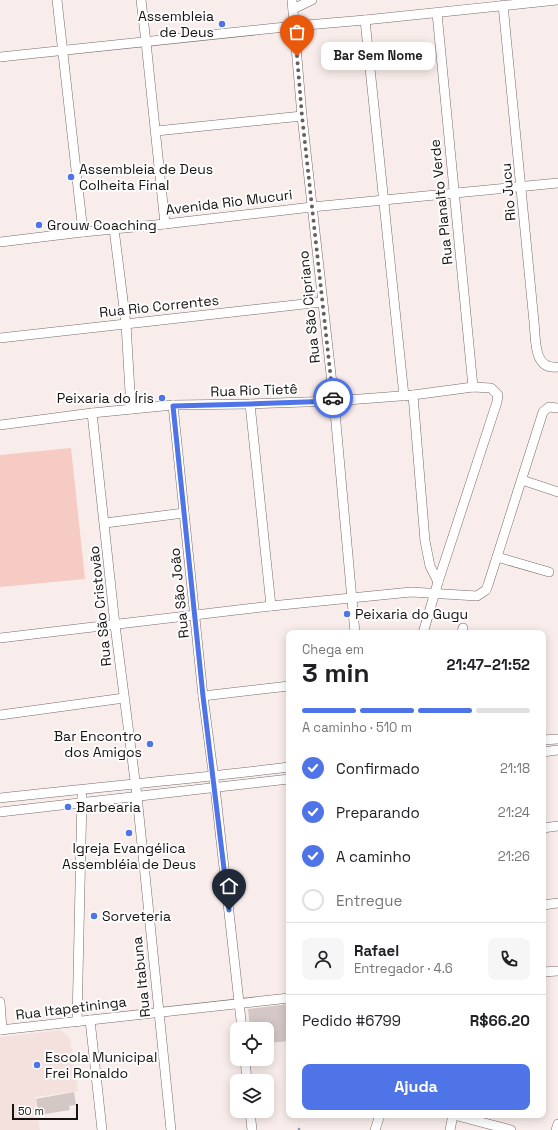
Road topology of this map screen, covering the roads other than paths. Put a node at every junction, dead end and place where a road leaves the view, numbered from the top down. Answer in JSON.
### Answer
{"nodes":[{"id":1,"x":57,"y":0,"type":"edge"},
{"id":2,"x":141,"y":0,"type":"edge"},
{"id":3,"x":312,"y":0,"type":"edge"},
{"id":4,"x":557,"y":0,"type":"edge"},
{"id":5,"x":292,"y":4,"type":"edge"},
{"id":6,"x":503,"y":6,"type":"junction"},
{"id":7,"x":437,"y":13,"type":"junction"},
{"id":8,"x":365,"y":20,"type":"junction"},
{"id":9,"x":295,"y":26,"type":"junction"},
{"id":10,"x":146,"y":42,"type":"junction"},
{"id":11,"x":63,"y":50,"type":"junction"},
{"id":12,"x":0,"y":57,"type":"edge"},
{"id":13,"x":302,"y":116,"type":"junction"},
{"id":14,"x":156,"y":131,"type":"junction"},
{"id":15,"x":558,"y":183,"type":"edge"},
{"id":16,"x":521,"y":187,"type":"junction"},
{"id":17,"x":455,"y":194,"type":"junction"},
{"id":18,"x":383,"y":200,"type":"junction"},
{"id":19,"x":312,"y":206,"type":"junction"},
{"id":20,"x":166,"y":224,"type":"junction"},
{"id":21,"x":114,"y":229,"type":"junction"},
{"id":22,"x":83,"y":232,"type":"junction"},
{"id":23,"x":0,"y":242,"type":"edge"},
{"id":24,"x":322,"y":302,"type":"junction"},
{"id":25,"x":126,"y":324,"type":"junction"},
{"id":26,"x":0,"y":338,"type":"edge"},
{"id":27,"x":556,"y":367,"type":"edge"},
{"id":28,"x":473,"y":388,"type":"junction"},
{"id":29,"x":408,"y":395,"type":"junction"},
{"id":30,"x":334,"y":401,"type":"junction"},
{"id":31,"x":250,"y":404,"type":"junction"},
{"id":32,"x":173,"y":406,"type":"junction"},
{"id":33,"x":558,"y":408,"type":"edge"},
{"id":34,"x":131,"y":409,"type":"junction"},
{"id":35,"x":92,"y":413,"type":"junction"},
{"id":36,"x":0,"y":425,"type":"edge"},
{"id":37,"x":522,"y":480,"type":"junction"},
{"id":38,"x":558,"y":492,"type":"edge"},
{"id":39,"x":184,"y":513,"type":"junction"},
{"id":40,"x":104,"y":523,"type":"junction"},
{"id":41,"x":497,"y":557,"type":"junction"},
{"id":42,"x":549,"y":572,"type":"dead end"},
{"id":43,"x":438,"y":582,"type":"junction"},
{"id":44,"x":435,"y":593,"type":"junction"},
{"id":45,"x":352,"y":599,"type":"junction"},
{"id":46,"x":271,"y":606,"type":"junction"},
{"id":47,"x":196,"y":615,"type":"junction"},
{"id":48,"x":115,"y":624,"type":"junction"},
{"id":49,"x":355,"y":630,"type":"edge"},
{"id":50,"x":424,"y":630,"type":"edge"},
{"id":51,"x":0,"y":638,"type":"edge"},
{"id":52,"x":286,"y":686,"type":"edge"},
{"id":53,"x":203,"y":696,"type":"junction"},
{"id":54,"x":124,"y":698,"type":"junction"},
{"id":55,"x":0,"y":715,"type":"edge"},
{"id":56,"x":558,"y":738,"type":"edge"},
{"id":57,"x":546,"y":740,"type":"edge"},
{"id":58,"x":558,"y":750,"type":"edge"},
{"id":59,"x":546,"y":752,"type":"edge"},
{"id":60,"x":286,"y":767,"type":"edge"},
{"id":61,"x":213,"y":776,"type":"junction"},
{"id":62,"x":286,"y":779,"type":"edge"},
{"id":63,"x":135,"y":783,"type":"junction"},
{"id":64,"x":215,"y":787,"type":"junction"},
{"id":65,"x":82,"y":789,"type":"junction"},
{"id":66,"x":137,"y":796,"type":"junction"},
{"id":67,"x":0,"y":798,"type":"edge"},
{"id":68,"x":82,"y":802,"type":"junction"},
{"id":69,"x":0,"y":812,"type":"edge"},
{"id":70,"x":558,"y":826,"type":"edge"},
{"id":71,"x":546,"y":828,"type":"edge"},
{"id":72,"x":558,"y":903,"type":"edge"},
{"id":73,"x":546,"y":904,"type":"edge"},
{"id":74,"x":558,"y":971,"type":"edge"},
{"id":75,"x":546,"y":972,"type":"edge"},
{"id":76,"x":286,"y":998,"type":"edge"},
{"id":77,"x":0,"y":1002,"type":"edge"},
{"id":78,"x":239,"y":1003,"type":"junction"},
{"id":79,"x":159,"y":1012,"type":"junction"},
{"id":80,"x":90,"y":1020,"type":"junction"},
{"id":81,"x":77,"y":1022,"type":"junction"},
{"id":82,"x":241,"y":1022,"type":"edge"},
{"id":83,"x":1,"y":1030,"type":"edge"},
{"id":84,"x":251,"y":1118,"type":"edge"},
{"id":85,"x":379,"y":1118,"type":"edge"},
{"id":86,"x":453,"y":1118,"type":"edge"},
{"id":87,"x":465,"y":1118,"type":"edge"},
{"id":88,"x":558,"y":1124,"type":"edge"},
{"id":89,"x":102,"y":1130,"type":"edge"},
{"id":90,"x":171,"y":1130,"type":"edge"},
{"id":91,"x":252,"y":1130,"type":"edge"},
{"id":92,"x":375,"y":1130,"type":"edge"},
{"id":93,"x":450,"y":1130,"type":"edge"},
{"id":94,"x":511,"y":1130,"type":"edge"},
{"id":95,"x":556,"y":1130,"type":"edge"}],
"edges":[{"from":1,"to":11,"type":"street"},
{"from":2,"to":10,"type":"street"},
{"from":3,"to":5,"type":"street"},
{"from":4,"to":6,"type":"street"},
{"from":5,"to":9,"type":"street","name":"Rua São Cipriano"},
{"from":6,"to":7,"type":"street"},
{"from":6,"to":16,"type":"street","name":"Rio Jucu"},
{"from":7,"to":8,"type":"street"},
{"from":7,"to":17,"type":"street","name":"Rua Planalto Verde"},
{"from":8,"to":9,"type":"street"},
{"from":8,"to":18,"type":"street"},
{"from":9,"to":10,"type":"street"},
{"from":9,"to":13,"type":"street","name":"Rua São Cipriano"},
{"from":10,"to":11,"type":"street"},
{"from":10,"to":14,"type":"street"},
{"from":11,"to":12,"type":"street"},
{"from":11,"to":22,"type":"street"},
{"from":13,"to":14,"type":"street"},
{"from":13,"to":19,"type":"street","name":"Rua São Cipriano"},
{"from":14,"to":20,"type":"street"},
{"from":15,"to":16,"type":"street","name":"Avenida Rio Mucuri"},
{"from":16,"to":17,"type":"street","name":"Avenida Rio Mucuri"},
{"from":16,"to":27,"type":"street","name":"Rio Jucu"},
{"from":17,"to":18,"type":"street","name":"Avenida Rio Mucuri"},
{"from":17,"to":28,"type":"street","name":"Rua Planalto Verde"},
{"from":18,"to":19,"type":"street","name":"Avenida Rio Mucuri"},
{"from":18,"to":29,"type":"street"},
{"from":19,"to":20,"type":"street","name":"Avenida Rio Mucuri"},
{"from":19,"to":24,"type":"street","name":"Rua São Cipriano"},
{"from":20,"to":21,"type":"street","name":"Avenida Rio Mucuri"},
{"from":21,"to":22,"type":"street","name":"Avenida Rio Mucuri"},
{"from":21,"to":25,"type":"street"},
{"from":22,"to":23,"type":"street","name":"Avenida Rio Mucuri"},
{"from":24,"to":25,"type":"street","name":"Rua Rio Correntes"},
{"from":24,"to":30,"type":"street","name":"Rua São Cipriano"},
{"from":25,"to":26,"type":"street","name":"Rua Rio Correntes"},
{"from":25,"to":34,"type":"street"},
{"from":28,"to":29,"type":"street","name":"Rua Rio Tietê"},
{"from":28,"to":43,"type":"street","name":"Rua Rio Tietê"},
{"from":29,"to":30,"type":"street","name":"Rua Rio Tietê"},
{"from":29,"to":43,"type":"street"},
{"from":30,"to":31,"type":"street","name":"Rua Rio Tietê"},
{"from":30,"to":45,"type":"street","name":"Rua São Cipriano"},
{"from":31,"to":32,"type":"street","name":"Rua Rio Tietê"},
{"from":31,"to":46,"type":"street"},
{"from":32,"to":34,"type":"street","name":"Rua Rio Tietê"},
{"from":32,"to":39,"type":"street","name":"Rua São João"},
{"from":33,"to":37,"type":"street"},
{"from":34,"to":35,"type":"street","name":"Rua Rio Tietê"},
{"from":35,"to":36,"type":"street","name":"Rua Rio Tietê"},
{"from":35,"to":40,"type":"street","name":"Rua São Cristovão"},
{"from":37,"to":38,"type":"street"},
{"from":37,"to":41,"type":"street"},
{"from":39,"to":40,"type":"street"},
{"from":39,"to":47,"type":"street","name":"Rua São João"},
{"from":40,"to":48,"type":"street","name":"Rua São Cristovão"},
{"from":41,"to":42,"type":"street"},
{"from":41,"to":44,"type":"street"},
{"from":43,"to":44,"type":"street"},
{"from":44,"to":45,"type":"street"},
{"from":44,"to":50,"type":"street"},
{"from":45,"to":46,"type":"street"},
{"from":45,"to":49,"type":"street","name":"Rua São Cipriano"},
{"from":46,"to":47,"type":"street"},
{"from":47,"to":48,"type":"street"},
{"from":47,"to":53,"type":"street","name":"Rua São João"},
{"from":48,"to":51,"type":"street"},
{"from":48,"to":54,"type":"street","name":"Rua São Cristovão"},
{"from":52,"to":53,"type":"street"},
{"from":53,"to":61,"type":"street","name":"Rua São João"},
{"from":54,"to":55,"type":"street"},
{"from":54,"to":63,"type":"street","name":"Rua São Cristovão"},
{"from":56,"to":57,"type":"street"},
{"from":58,"to":59,"type":"street"},
{"from":60,"to":61,"type":"street"},
{"from":61,"to":63,"type":"street"},
{"from":61,"to":64,"type":"street","name":"Rua São João"},
{"from":62,"to":64,"type":"street"},
{"from":63,"to":65,"type":"street"},
{"from":63,"to":66,"type":"street","name":"Rua São Cristovão"},
{"from":64,"to":66,"type":"street"},
{"from":64,"to":78,"type":"street","name":"Rua São João"},
{"from":65,"to":67,"type":"street"},
{"from":65,"to":68,"type":"street"},
{"from":66,"to":68,"type":"street"},
{"from":66,"to":79,"type":"street","name":"Rua Itabuna"},
{"from":68,"to":69,"type":"street"},
{"from":68,"to":81,"type":"street"},
{"from":70,"to":71,"type":"street"},
{"from":72,"to":73,"type":"street"},
{"from":74,"to":75,"type":"street"},
{"from":76,"to":78,"type":"street","name":"Rua Itapetininga"},
{"from":77,"to":83,"type":"street"},
{"from":78,"to":79,"type":"street","name":"Rua Itapetininga"},
{"from":78,"to":82,"type":"street","name":"Rua São João"},
{"from":79,"to":80,"type":"street","name":"Rua Itapetininga"},
{"from":79,"to":90,"type":"street","name":"Rua Itabuna"},
{"from":80,"to":81,"type":"street","name":"Rua Itapetininga"},
{"from":80,"to":89,"type":"street"},
{"from":81,"to":83,"type":"street","name":"Rua Itapetininga"},
{"from":84,"to":91,"type":"street"},
{"from":85,"to":92,"type":"street"},
{"from":86,"to":93,"type":"street"},
{"from":87,"to":94,"type":"street"},
{"from":88,"to":95,"type":"street"}]}
